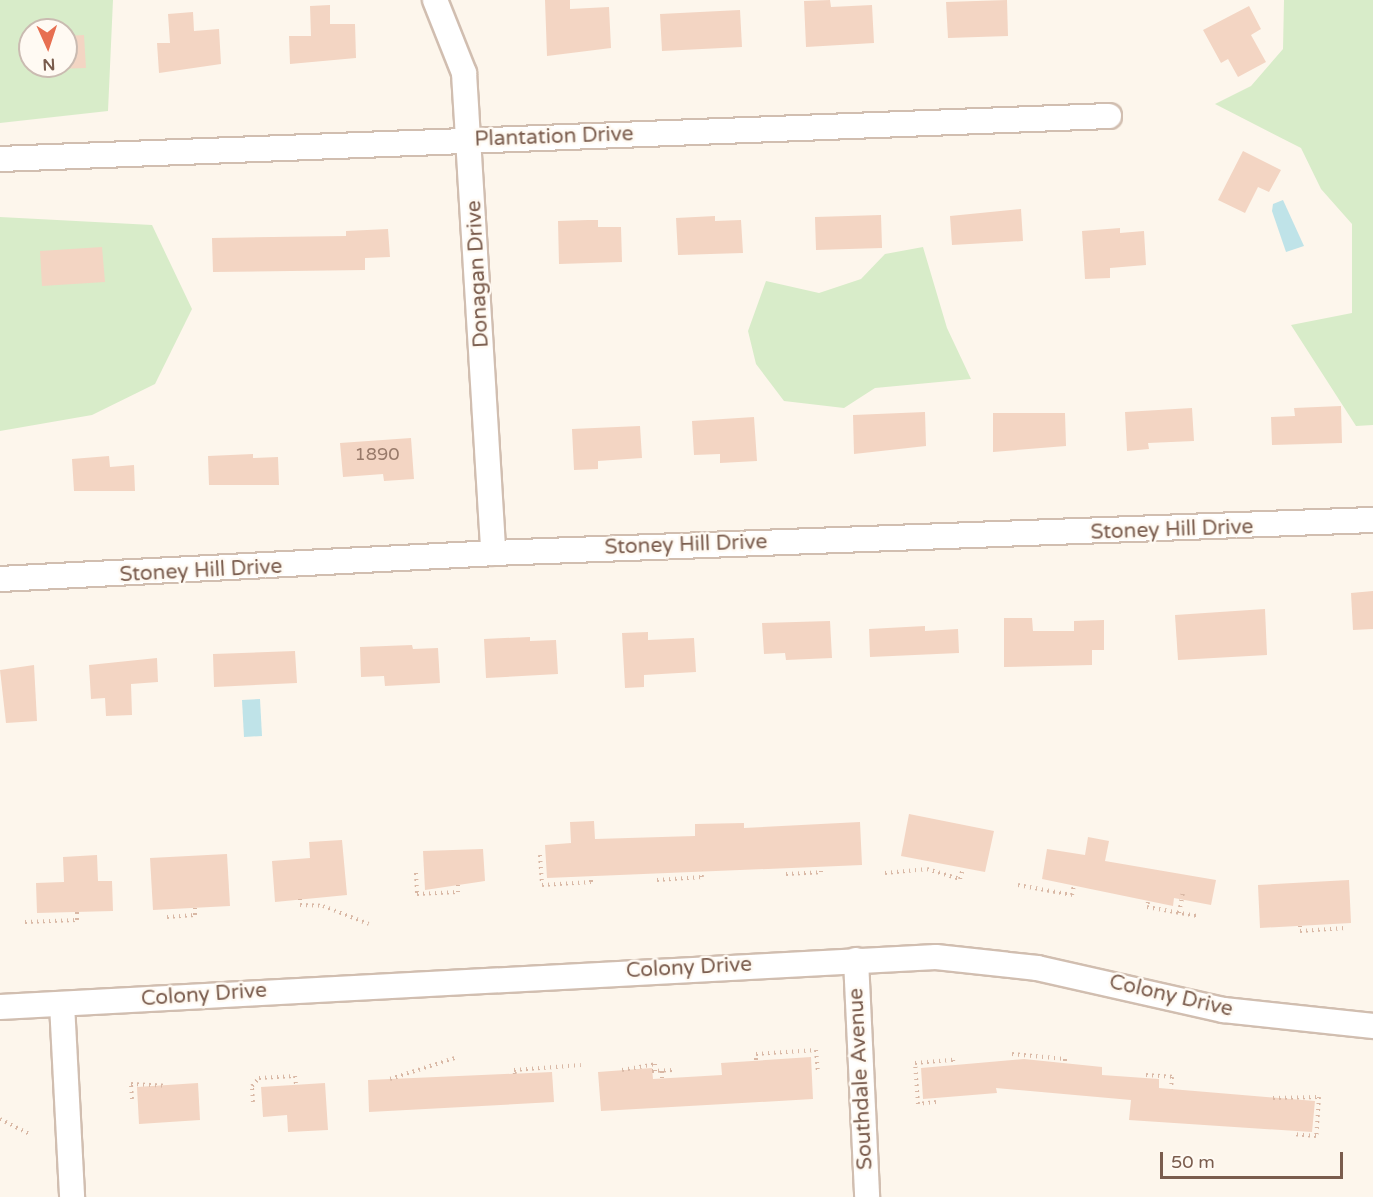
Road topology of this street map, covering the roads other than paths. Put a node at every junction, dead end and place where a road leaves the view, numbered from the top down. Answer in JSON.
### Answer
{"nodes":[{"id":1,"x":435,"y":0,"type":"edge"},
{"id":2,"x":1109,"y":116,"type":"dead end"},
{"id":3,"x":471,"y":140,"type":"junction"},
{"id":4,"x":0,"y":159,"type":"edge"},
{"id":5,"x":1373,"y":520,"type":"edge"},
{"id":6,"x":493,"y":553,"type":"junction"},
{"id":7,"x":0,"y":579,"type":"edge"},
{"id":8,"x":856,"y":960,"type":"junction"},
{"id":9,"x":62,"y":1004,"type":"junction"},
{"id":10,"x":0,"y":1007,"type":"edge"},
{"id":11,"x":1373,"y":1026,"type":"edge"},
{"id":12,"x":72,"y":1197,"type":"edge"},
{"id":13,"x":867,"y":1197,"type":"edge"}],
"edges":[{"from":1,"to":3,"type":"street","name":"Donagan Drive"},
{"from":2,"to":3,"type":"street","name":"Plantation Drive"},
{"from":3,"to":4,"type":"street","name":"Plantation Drive"},
{"from":3,"to":6,"type":"street","name":"Donagan Drive"},
{"from":5,"to":6,"type":"street","name":"Stoney Hill Drive"},
{"from":6,"to":7,"type":"street","name":"Stoney Hill Drive"},
{"from":8,"to":9,"type":"street","name":"Colony Drive"},
{"from":8,"to":11,"type":"street","name":"Colony Drive"},
{"from":8,"to":13,"type":"street","name":"Southdale Avenue"},
{"from":9,"to":10,"type":"street","name":"Colony Drive"},
{"from":9,"to":12,"type":"street"}]}
